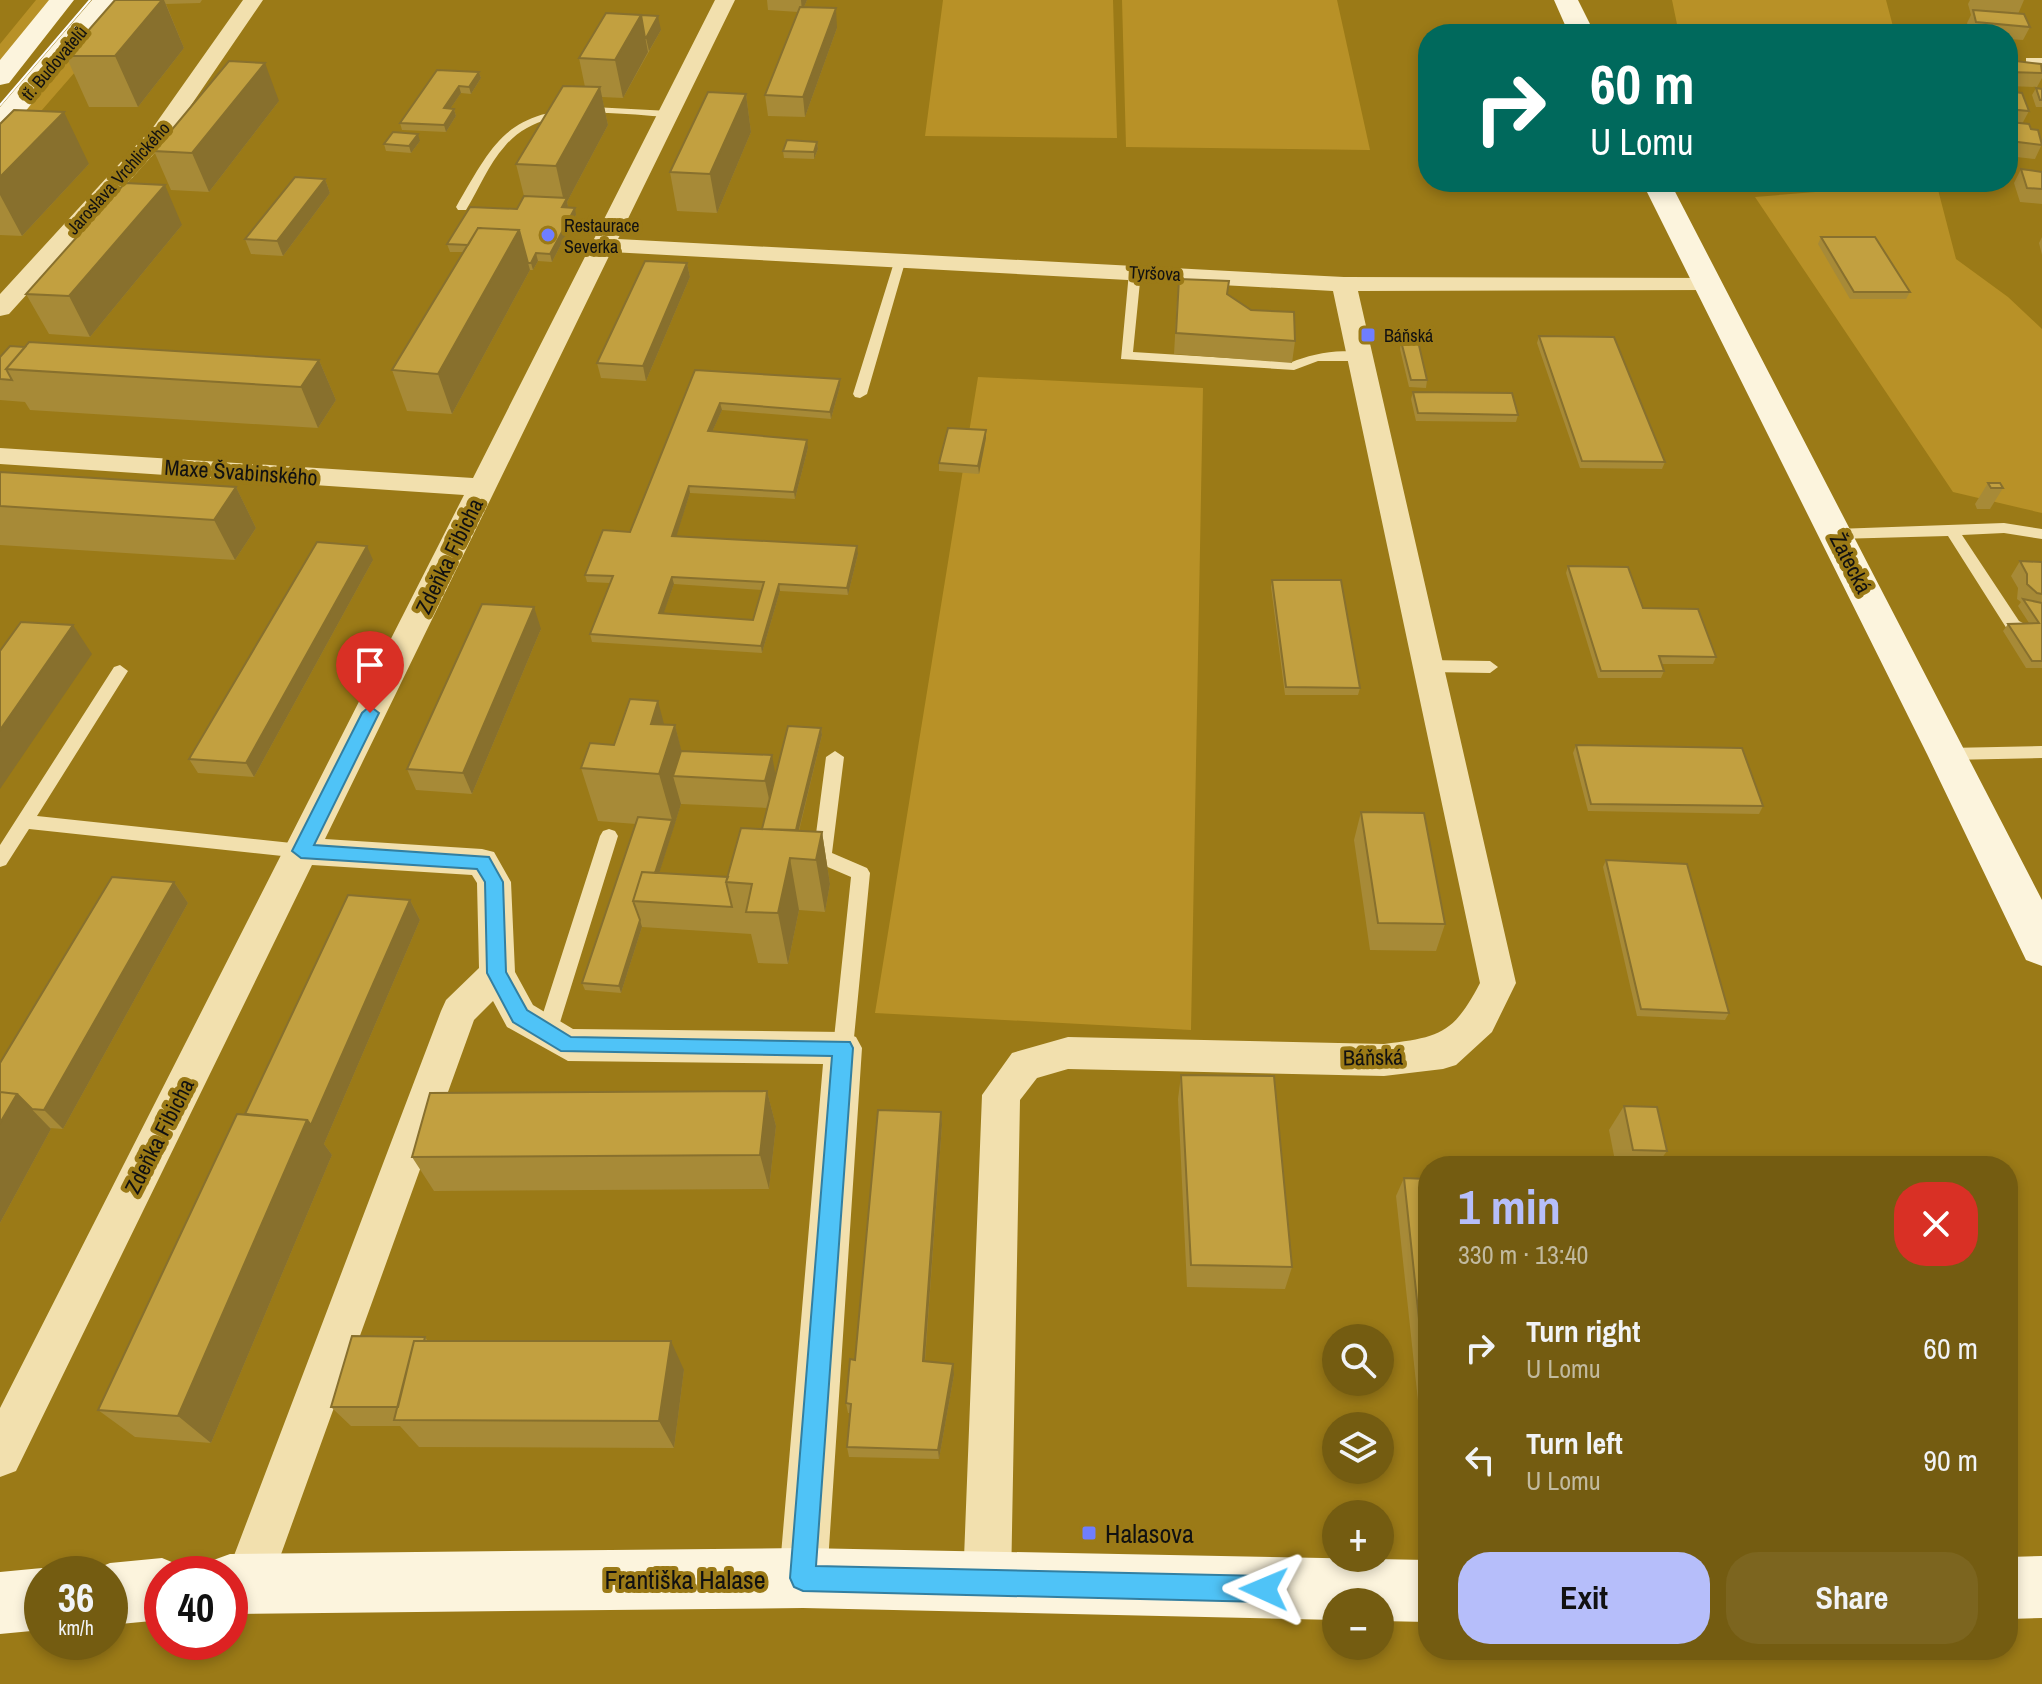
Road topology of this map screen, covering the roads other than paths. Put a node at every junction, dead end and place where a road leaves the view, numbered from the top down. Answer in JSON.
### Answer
{"nodes":[{"id":1,"x":62,"y":0,"type":"edge"},
{"id":2,"x":105,"y":0,"type":"edge"},
{"id":3,"x":253,"y":0,"type":"edge"},
{"id":4,"x":725,"y":0,"type":"edge"},
{"id":5,"x":1566,"y":0,"type":"edge"},
{"id":6,"x":1577,"y":24,"type":"edge"},
{"id":7,"x":0,"y":77,"type":"edge"},
{"id":8,"x":669,"y":114,"type":"junction"},
{"id":9,"x":0,"y":124,"type":"edge"},
{"id":10,"x":1661,"y":192,"type":"edge"},
{"id":11,"x":462,"y":207,"type":"dead end"},
{"id":12,"x":603,"y":245,"type":"junction"},
{"id":13,"x":900,"y":259,"type":"junction"},
{"id":14,"x":1135,"y":272,"type":"junction"},
{"id":15,"x":1708,"y":283,"type":"junction"},
{"id":16,"x":1344,"y":284,"type":"junction"},
{"id":17,"x":0,"y":309,"type":"edge"},
{"id":18,"x":1360,"y":357,"type":"junction"},
{"id":19,"x":860,"y":394,"type":"dead end"},
{"id":20,"x":0,"y":456,"type":"edge"},
{"id":21,"x":483,"y":487,"type":"junction"},
{"id":22,"x":1952,"y":531,"type":"junction"},
{"id":23,"x":1836,"y":534,"type":"junction"},
{"id":24,"x":2042,"y":534,"type":"edge"},
{"id":25,"x":2042,"y":640,"type":"edge"},
{"id":26,"x":1428,"y":666,"type":"junction"},
{"id":27,"x":1490,"y":667,"type":"dead end"},
{"id":28,"x":120,"y":671,"type":"dead end"},
{"id":29,"x":2042,"y":752,"type":"edge"},
{"id":30,"x":1948,"y":754,"type":"junction"},
{"id":31,"x":835,"y":757,"type":"dead end"},
{"id":32,"x":24,"y":822,"type":"junction"},
{"id":33,"x":609,"y":836,"type":"dead end"},
{"id":34,"x":301,"y":851,"type":"junction"},
{"id":35,"x":0,"y":860,"type":"edge"},
{"id":36,"x":2042,"y":947,"type":"edge"},
{"id":37,"x":497,"y":973,"type":"junction"},
{"id":38,"x":547,"y":1032,"type":"junction"},
{"id":39,"x":843,"y":1048,"type":"junction"},
{"id":40,"x":0,"y":1455,"type":"edge"},
{"id":41,"x":248,"y":1557,"type":"edge"},
{"id":42,"x":803,"y":1578,"type":"junction"},
{"id":43,"x":248,"y":1583,"type":"edge"},
{"id":44,"x":987,"y":1584,"type":"junction"},
{"id":45,"x":2042,"y":1587,"type":"edge"},
{"id":46,"x":2018,"y":1588,"type":"edge"},
{"id":47,"x":1418,"y":1591,"type":"edge"},
{"id":48,"x":24,"y":1601,"type":"edge"},
{"id":49,"x":0,"y":1603,"type":"edge"}],
"edges":[{"from":1,"to":7,"type":"street","name":"tř. Budovatelů"},
{"from":2,"to":9,"type":"street","name":"tř. Budovatelů"},
{"from":3,"to":17,"type":"street","name":"Jaroslava Vrchlického"},
{"from":4,"to":8,"type":"street","name":"Zdeňka Fibicha"},
{"from":5,"to":6,"type":"street"},
{"from":8,"to":11,"type":"lane"},
{"from":8,"to":12,"type":"street","name":"Zdeňka Fibicha"},
{"from":10,"to":15,"type":"street","name":"Žatecká"},
{"from":12,"to":13,"type":"street","name":"Tyršova"},
{"from":12,"to":21,"type":"street","name":"Zdeňka Fibicha"},
{"from":13,"to":14,"type":"street","name":"Tyršova"},
{"from":13,"to":19,"type":"lane"},
{"from":14,"to":16,"type":"street","name":"Tyršova"},
{"from":14,"to":18,"type":"lane"},
{"from":15,"to":16,"type":"street","name":"Tyršova"},
{"from":15,"to":23,"type":"street","name":"Žatecká"},
{"from":16,"to":18,"type":"street","name":"Báňská"},
{"from":18,"to":26,"type":"street","name":"Báňská"},
{"from":20,"to":21,"type":"street","name":"Maxe Švabinského"},
{"from":21,"to":34,"type":"street","name":"Zdeňka Fibicha"},
{"from":22,"to":23,"type":"lane"},
{"from":22,"to":24,"type":"lane"},
{"from":22,"to":25,"type":"lane"},
{"from":23,"to":30,"type":"street","name":"Žatecká"},
{"from":26,"to":27,"type":"lane"},
{"from":26,"to":44,"type":"street","name":"Báňská"},
{"from":28,"to":32,"type":"lane"},
{"from":29,"to":30,"type":"lane"},
{"from":30,"to":36,"type":"street","name":"Žatecká"},
{"from":31,"to":39,"type":"lane"},
{"from":32,"to":34,"type":"lane"},
{"from":32,"to":35,"type":"lane"},
{"from":33,"to":38,"type":"lane"},
{"from":34,"to":37,"type":"street"},
{"from":34,"to":40,"type":"street","name":"Zdeňka Fibicha"},
{"from":37,"to":38,"type":"street"},
{"from":37,"to":41,"type":"street"},
{"from":38,"to":39,"type":"street"},
{"from":39,"to":42,"type":"street"},
{"from":42,"to":43,"type":"street","name":"Františka Halase"},
{"from":42,"to":44,"type":"street","name":"Františka Halase"},
{"from":44,"to":47,"type":"street","name":"Františka Halase"},
{"from":45,"to":46,"type":"street"},
{"from":48,"to":49,"type":"street"}]}
